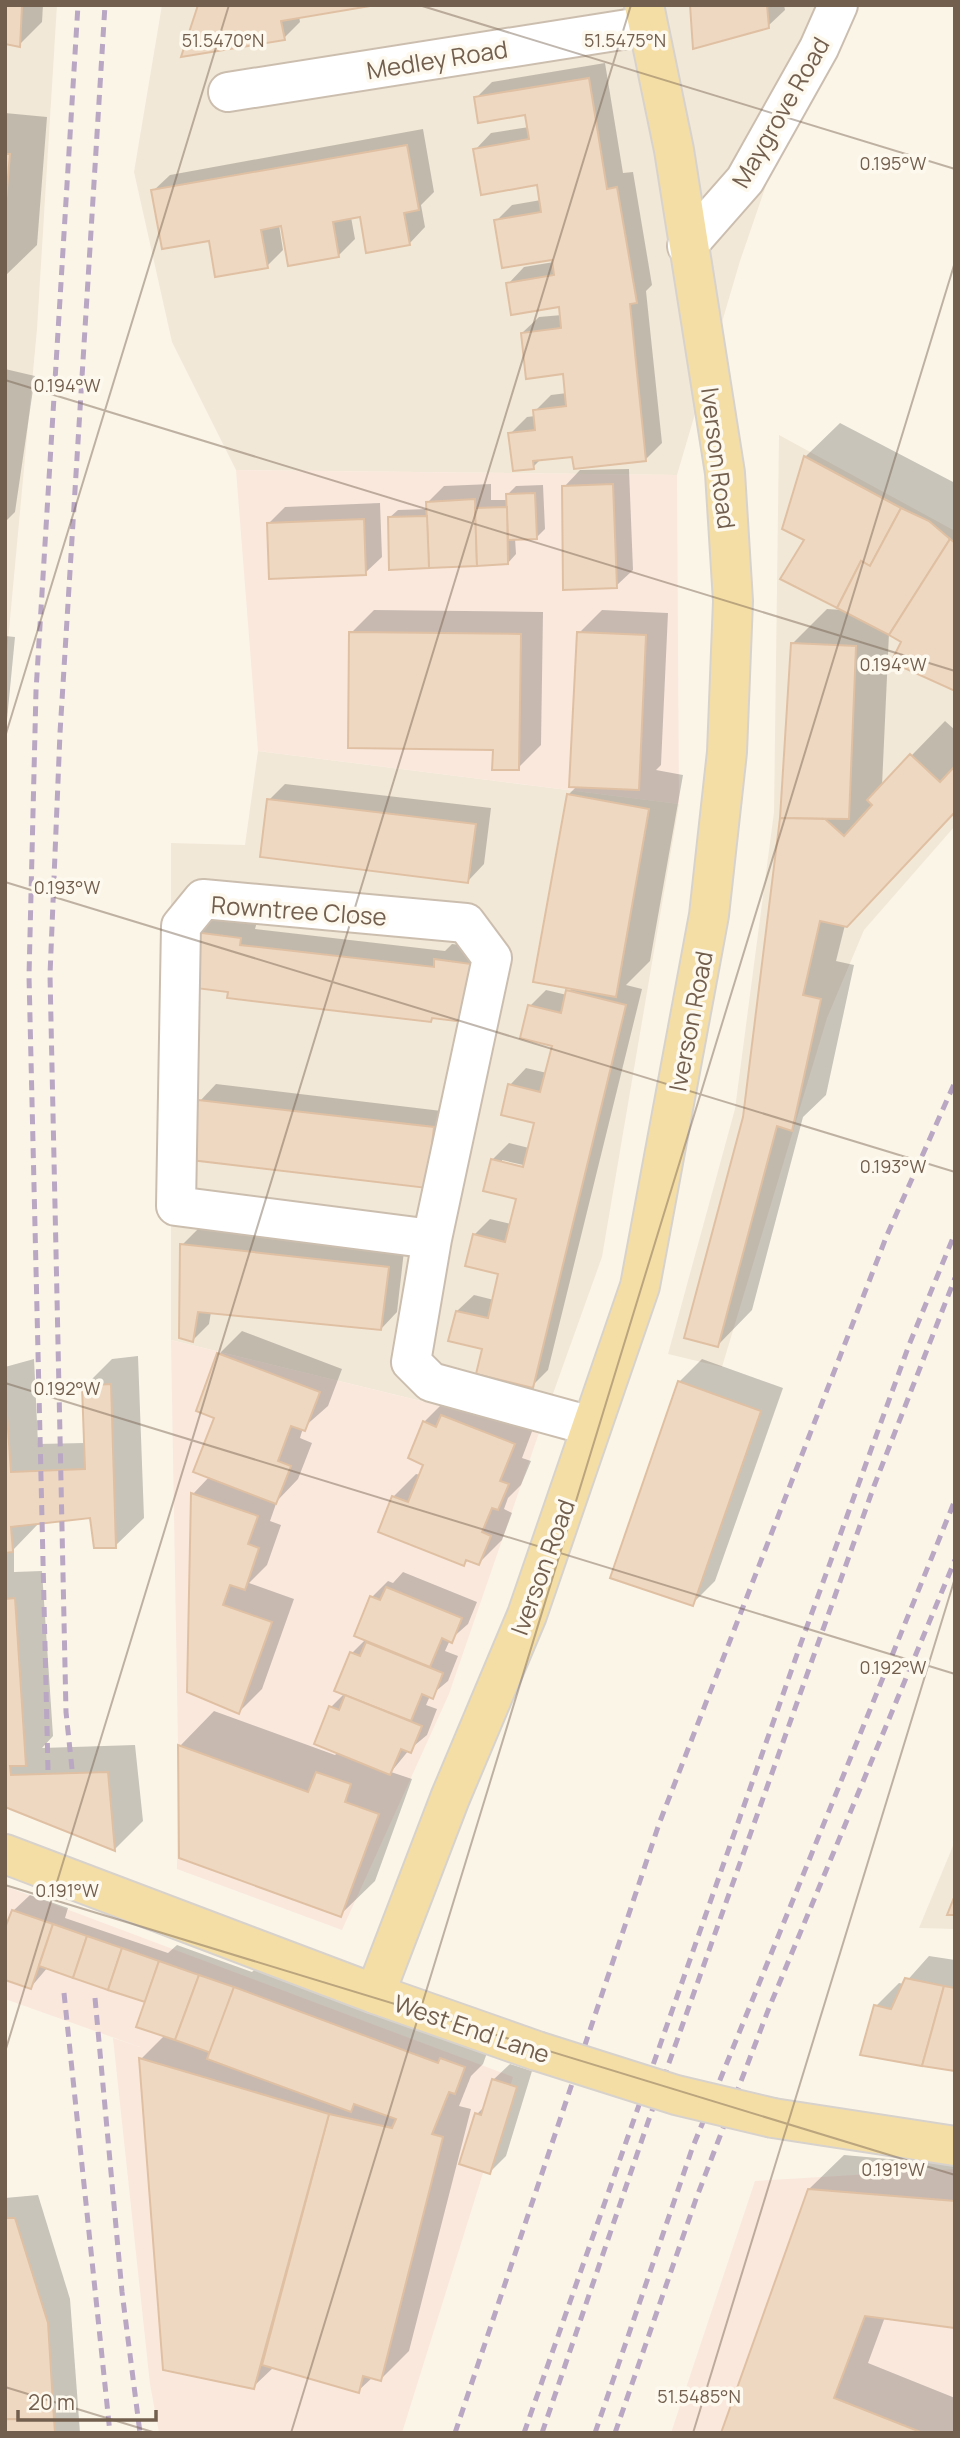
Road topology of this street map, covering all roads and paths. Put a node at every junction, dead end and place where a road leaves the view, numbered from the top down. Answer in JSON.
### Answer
{"nodes":[{"id":1,"x":838,"y":5,"type":"edge"},
{"id":2,"x":645,"y":15,"type":"edge"},
{"id":3,"x":228,"y":92,"type":"dead end"},
{"id":4,"x":687,"y":246,"type":"junction"},
{"id":5,"x":432,"y":1239,"type":"junction"},
{"id":6,"x":591,"y":1426,"type":"junction"},
{"id":7,"x":5,"y":1854,"type":"edge"},
{"id":8,"x":375,"y":1994,"type":"junction"},
{"id":9,"x":955,"y":2146,"type":"edge"}],
"edges":[{"from":1,"to":4,"type":"street","name":"Maygrove Road"},
{"from":2,"to":3,"type":"street","name":"Medley Road"},
{"from":2,"to":4,"type":"main road","name":"Iverson Road"},
{"from":4,"to":6,"type":"main road","name":"Iverson Road"},
{"from":5,"to":5,"type":"street","name":"Rowntree Close"},
{"from":5,"to":6,"type":"street","name":"Rowntree Close"},
{"from":6,"to":8,"type":"main road","name":"Iverson Road"},
{"from":7,"to":8,"type":"main road","name":"West End Lane"},
{"from":8,"to":9,"type":"main road","name":"West End Lane","bridge":true}]}
